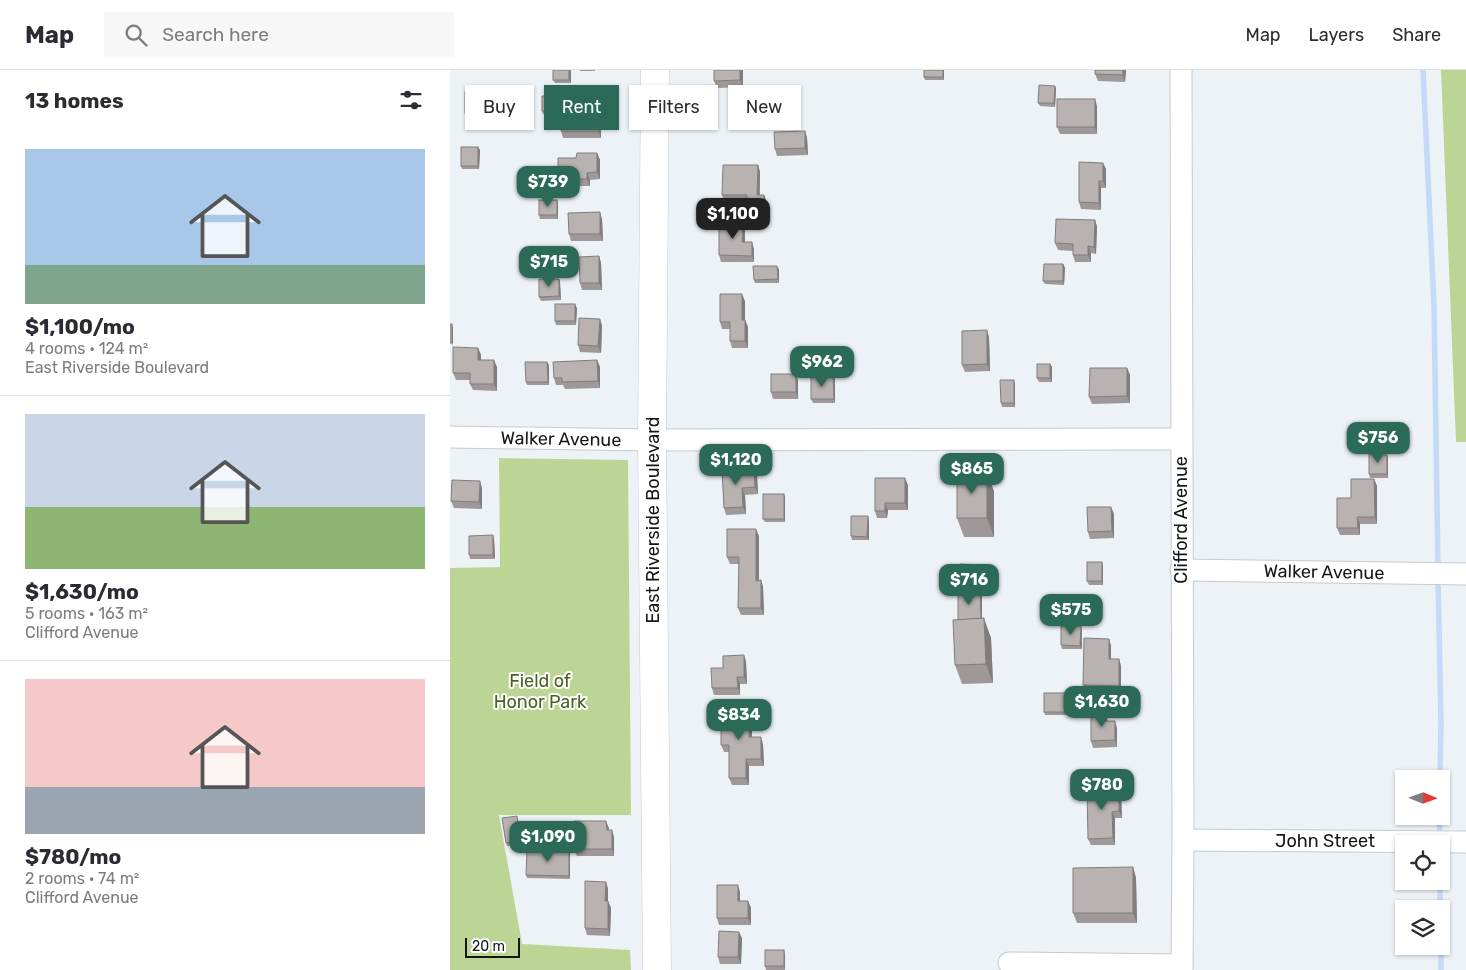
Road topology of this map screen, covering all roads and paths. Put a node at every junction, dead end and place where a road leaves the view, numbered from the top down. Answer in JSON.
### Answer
{"nodes":[{"id":1,"x":655,"y":70,"type":"edge"},
{"id":2,"x":1181,"y":70,"type":"edge"},
{"id":3,"x":450,"y":437,"type":"edge"},
{"id":4,"x":1181,"y":439,"type":"junction"},
{"id":5,"x":652,"y":440,"type":"junction"},
{"id":6,"x":1181,"y":570,"type":"junction"},
{"id":7,"x":1466,"y":574,"type":"edge"},
{"id":8,"x":1183,"y":840,"type":"junction"},
{"id":9,"x":1466,"y":842,"type":"edge"},
{"id":10,"x":1009,"y":964,"type":"dead end"},
{"id":11,"x":1182,"y":967,"type":"edge"},
{"id":12,"x":657,"y":970,"type":"edge"}],
"edges":[{"from":1,"to":5,"type":"main road","name":"East Riverside Boulevard"},
{"from":2,"to":4,"type":"street","name":"Clifford Avenue"},
{"from":3,"to":5,"type":"street","name":"Walker Avenue"},
{"from":4,"to":5,"type":"street","name":"Walker Avenue"},
{"from":4,"to":6,"type":"street","name":"Clifford Avenue"},
{"from":5,"to":12,"type":"main road","name":"East Riverside Boulevard"},
{"from":6,"to":7,"type":"street","name":"Walker Avenue"},
{"from":6,"to":8,"type":"street","name":"Clifford Avenue"},
{"from":8,"to":9,"type":"street","name":"John Street"},
{"from":8,"to":11,"type":"street","name":"Clifford Avenue"},
{"from":10,"to":11,"type":"street"}]}
